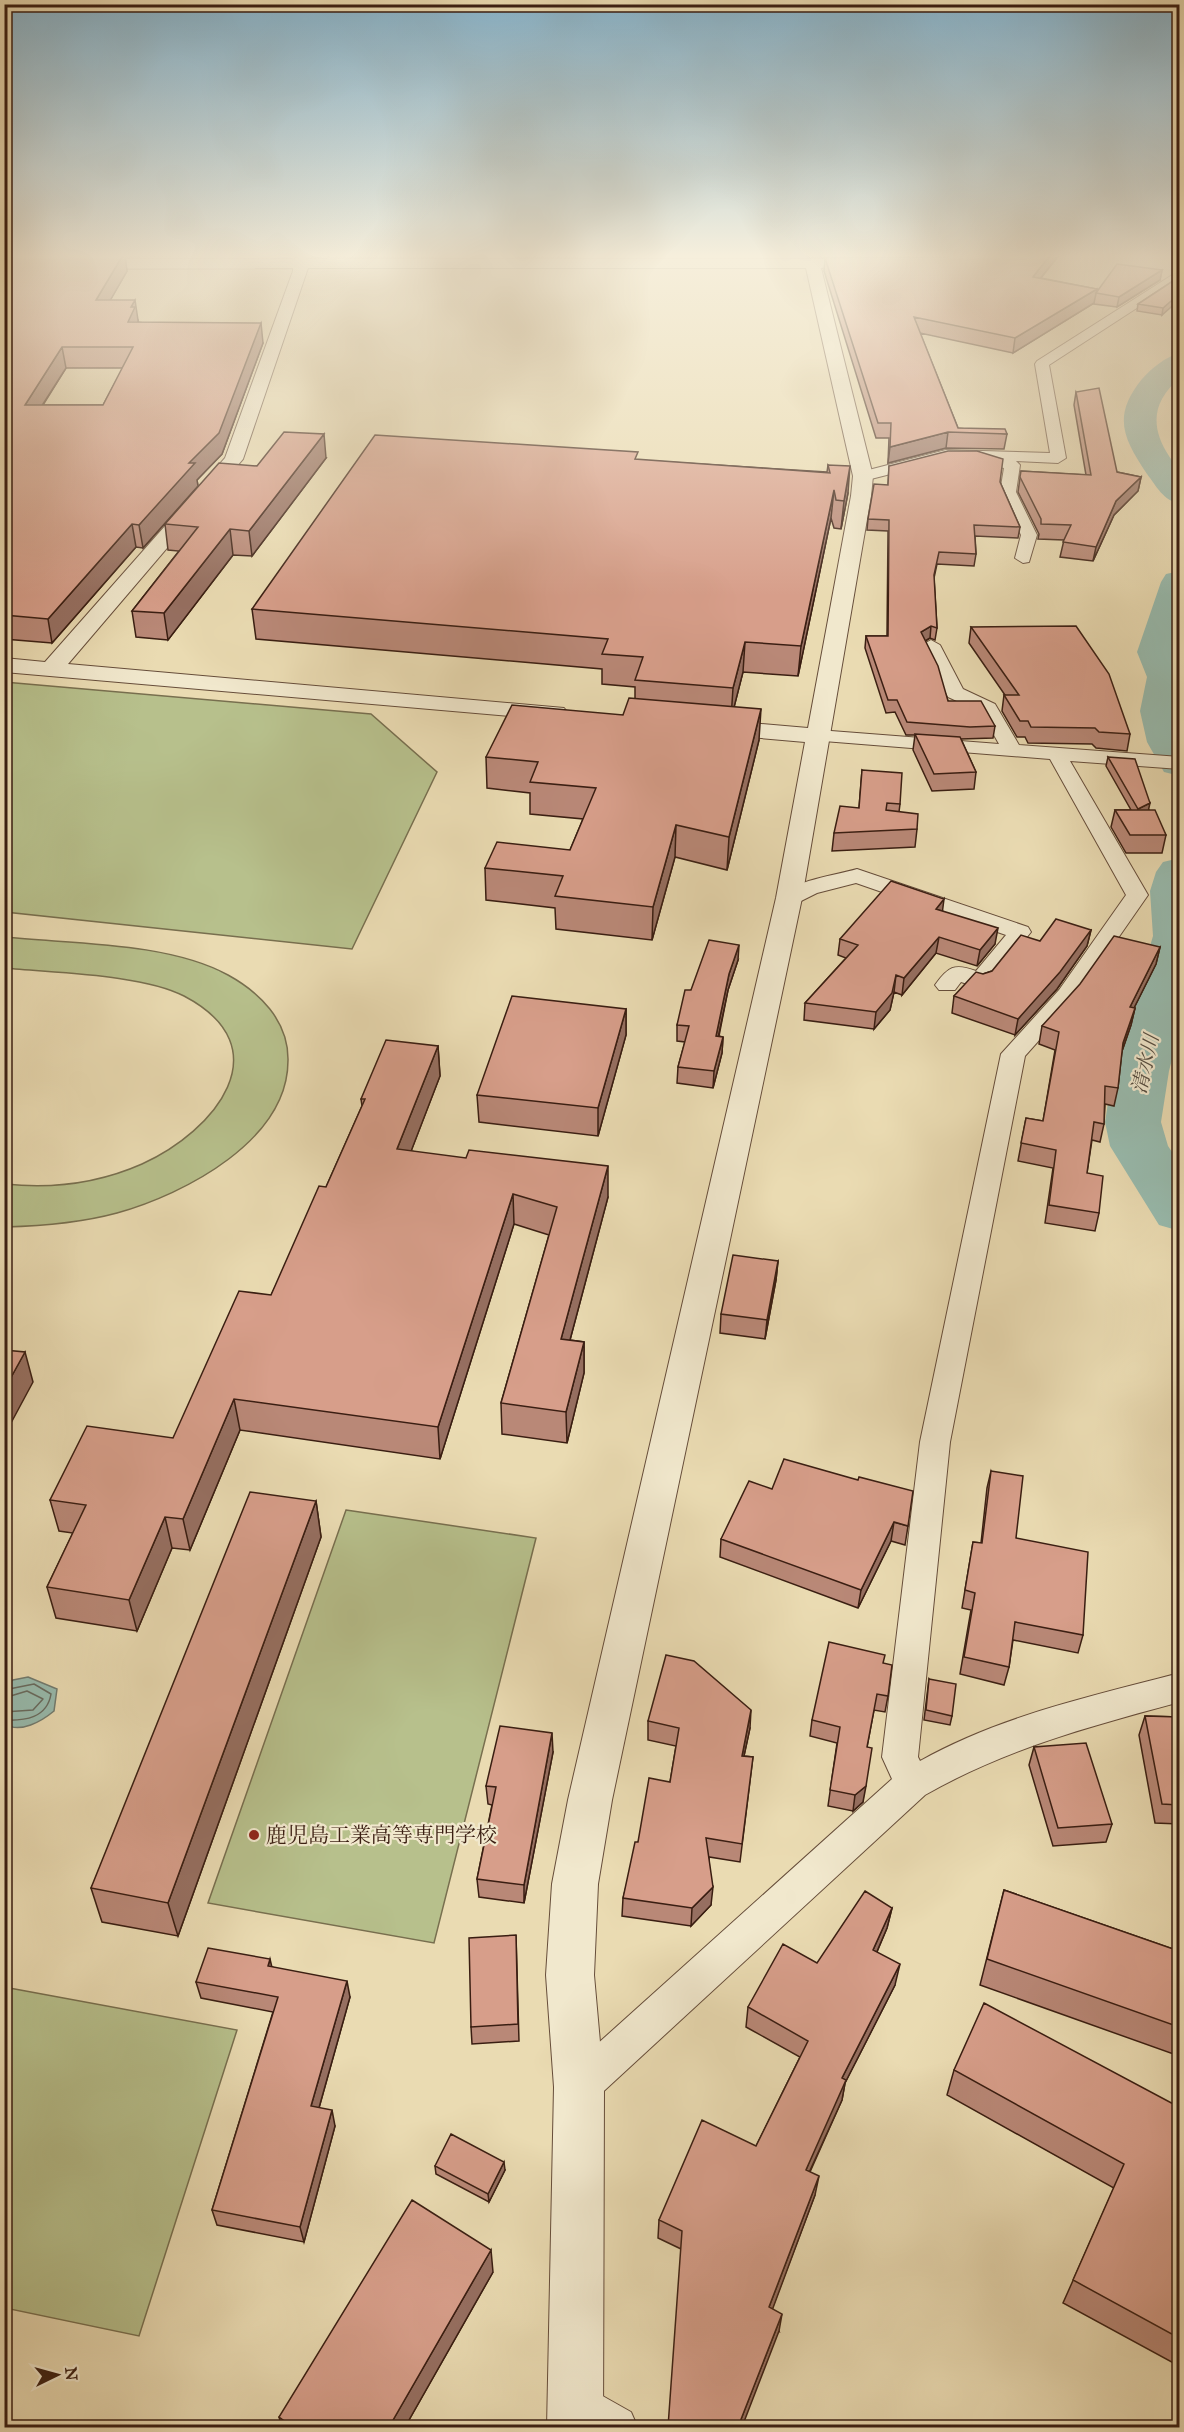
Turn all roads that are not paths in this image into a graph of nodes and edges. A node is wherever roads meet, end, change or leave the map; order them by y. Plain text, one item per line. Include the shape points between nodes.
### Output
1 (266, 368) edge
2 (837, 368) edge
3 (1043, 368) edge
4 (960, 454) junction
5 (863, 476) junction
6 (1023, 558) dead end
7 (931, 645) dead end
8 (4, 665) edge
9 (51, 669) junction
10 (582, 716) edge
11 (688, 725) edge
12 (818, 736) junction
13 (1013, 752) junction
14 (1056, 753) junction
15 (1179, 763) edge
16 (789, 898) junction
17 (947, 985) dead end
18 (1179, 1687) edge
19 (912, 1784) junction
20 (579, 2087) junction
21 (589, 2420) edge

1 - 9 street via 234,459
2 - 5 street
3 - 4 street via 1058,458
4 - 5 street
4 - 6 street via 1012,465 1008,492 1029,535
5 - 12 street
7 - 13 street via 955,693 988,708
8 - 9 street
9 - 10 street
11 - 12 street
12 - 13 street
12 - 16 street
13 - 14 street
14 - 15 street
14 - 19 street via 1137,895 1067,995 1013,1054 935,1442 900,1757
16 - 17 street via 809,888 857,876 1020,932 980,981 957,972
16 - 20 street via 590,1800 572,1914 570,1975
18 - 19 street via 1025,1730 964,1755
19 - 20 street
20 - 21 street

